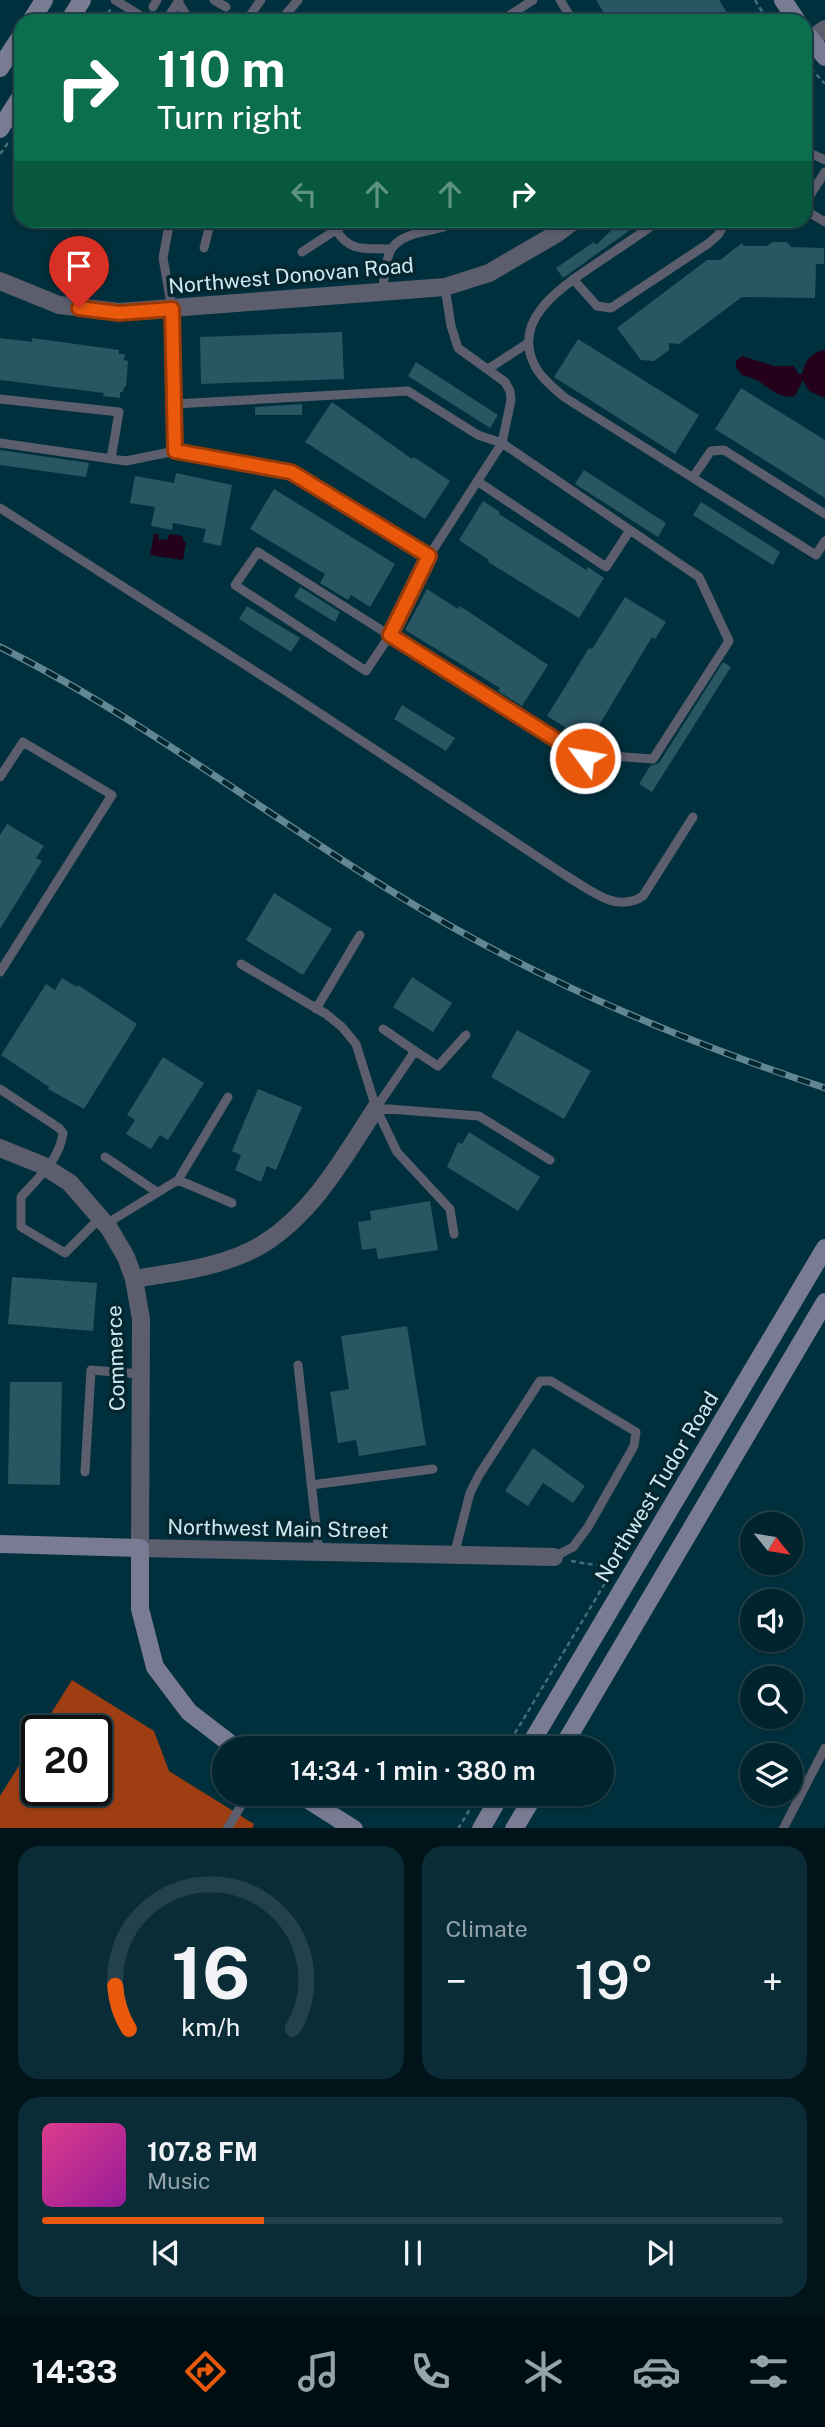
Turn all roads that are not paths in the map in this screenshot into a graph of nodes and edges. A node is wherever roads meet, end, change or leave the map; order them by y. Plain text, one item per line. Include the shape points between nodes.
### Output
1 (116, 0) edge
2 (214, 0) edge
3 (298, 0) edge
4 (533, 0) edge
5 (226, 7) dead end
6 (138, 14) edge
7 (286, 14) edge
8 (512, 14) edge
9 (812, 38) edge
10 (14, 47) edge
11 (825, 57) edge
12 (0, 68) edge
13 (14, 107) edge
14 (0, 129) edge
15 (825, 172) edge
16 (812, 192) edge
17 (169, 228) edge
18 (209, 228) edge
19 (339, 228) edge
20 (445, 228) edge
21 (549, 228) edge
22 (564, 228) edge
23 (648, 228) edge
24 (722, 228) edge
25 (336, 230) junction
26 (556, 234) junction
27 (204, 248) dead end
28 (390, 249) junction
29 (302, 251) dead end
30 (573, 279) junction
31 (0, 281) edge
32 (445, 287) junction
33 (382, 292) junction
34 (172, 309) junction
35 (528, 343) junction
36 (488, 369) junction
37 (0, 399) edge
38 (174, 404) junction
39 (0, 443) edge
40 (502, 443) junction
41 (175, 451) junction
42 (111, 459) junction
43 (692, 477) junction
44 (477, 481) junction
45 (0, 508) edge
46 (825, 514) edge
47 (630, 530) junction
48 (825, 541) edge
49 (429, 556) junction
50 (390, 635) junction
51 (0, 777) edge
52 (693, 817) dead end
53 (359, 935) dead end
54 (242, 964) dead end
55 (0, 972) edge
56 (316, 1009) junction
57 (383, 1029) dead end
58 (466, 1035) dead end
59 (415, 1051) junction
60 (0, 1090) edge
61 (228, 1097) dead end
62 (376, 1108) junction
63 (0, 1148) edge
64 (105, 1157) dead end
65 (550, 1160) dead end
66 (47, 1168) junction
67 (178, 1180) junction
68 (157, 1192) junction
69 (232, 1203) dead end
70 (103, 1220) junction
71 (454, 1234) dead end
72 (825, 1248) edge
73 (134, 1279) junction
74 (825, 1303) edge
75 (298, 1365) dead end
76 (141, 1374) junction
77 (433, 1469) dead end
78 (85, 1472) dead end
79 (311, 1485) junction
80 (0, 1544) edge
81 (140, 1548) junction
82 (319, 1553) junction
83 (454, 1556) junction
84 (554, 1558) joint
85 (633, 1572) junction
86 (662, 1580) junction
87 (220, 1736) edge
88 (535, 1736) edge
89 (569, 1736) edge
90 (825, 1748) edge
91 (241, 1806) edge
92 (318, 1806) edge
93 (494, 1806) edge
94 (528, 1806) edge
95 (228, 1828) edge
96 (352, 1828) edge
97 (482, 1828) edge
98 (515, 1828) edge
99 (784, 1828) edge

1 - 6 lane
2 - 5 lane
3 - 7 lane
4 - 8 lane
9 - 11 street
10 - 12 street
13 - 14 street
15 - 16 lane
17 - 34 lane via 163,258
18 - 27 lane
19 - 25 lane
20 - 28 lane via 405,237
21 - 26 lane
22 - 26 street, Northwest Donovan Road
23 - 30 lane
24 - 30 lane via 709,243 611,308 597,306
25 - 28 lane via 350,246
25 - 29 lane
26 - 32 street, Northwest Donovan Road via 489,273
28 - 33 lane
30 - 35 lane via 540,310 530,327
31 - 34 street, Northwest Donovan Road via 60,305 119,313
32 - 33 street, Northwest Donovan Road
32 - 36 lane via 458,348
33 - 34 street, Northwest Donovan Road
34 - 38 lane
35 - 36 lane
35 - 43 lane via 535,366 564,397
36 - 40 lane via 510,391
37 - 42 lane via 119,412
38 - 40 lane via 408,391 478,435
38 - 41 lane
39 - 42 lane
40 - 44 lane
40 - 47 lane
41 - 42 lane via 126,461
41 - 49 lane via 291,472
43 - 46 lane via 712,451 724,450
43 - 48 lane via 816,555
44 - 47 lane via 606,567
44 - 49 lane
45 - 52 lane via 607,899 621,904 643,896
47 - 50 lane via 699,577 729,641 653,759 585,758
49 - 50 street
50 - 50 lane via 258,552 235,585 366,671
51 - 55 lane via 23,742 112,795
53 - 56 lane
54 - 56 lane
56 - 62 lane via 342,1027 356,1044
57 - 59 lane
58 - 59 lane via 438,1066
59 - 62 lane
60 - 66 lane via 63,1133
61 - 67 lane
62 - 65 lane via 479,1116
62 - 71 lane via 397,1152 450,1209
62 - 73 street via 325,1186 296,1218 263,1244 226,1260
63 - 66 street, Commerce
64 - 68 lane
66 - 70 street, Commerce via 70,1183
66 - 70 lane via 22,1197 21,1227 65,1253
67 - 68 lane
67 - 69 lane
68 - 70 lane
70 - 73 street, Commerce
72 - 85 street, Northwest Tudor Road
73 - 76 street, Commerce via 141,1319
74 - 86 street
75 - 79 lane
76 - 78 lane via 90,1370
76 - 81 street, Commerce
77 - 79 lane
79 - 82 lane
80 - 81 street, Northwest Main Street
81 - 82 street, Northwest Main Street
81 - 87 street via 140,1609 155,1667 189,1712
82 - 83 street, Northwest Main Street
83 - 84 street, Northwest Main Street
83 - 84 lane via 479,1475 540,1381 551,1381 636,1432 634,1446 588,1527 573,1547
85 - 86 street
85 - 88 street, Northwest Tudor Road
86 - 89 street
90 - 99 lane
91 - 95 lane
92 - 96 street
93 - 97 street
94 - 98 street

